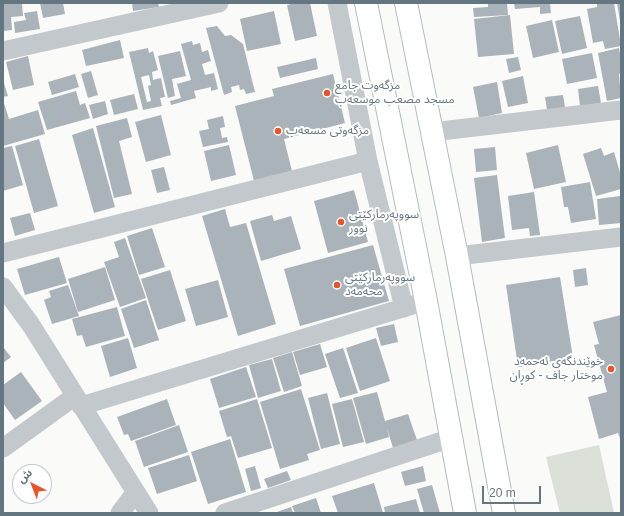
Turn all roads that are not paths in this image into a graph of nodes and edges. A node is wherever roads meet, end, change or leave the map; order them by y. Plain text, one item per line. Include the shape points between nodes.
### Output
1 (219, 3) edge
2 (337, 3) edge
3 (366, 3) edge
4 (406, 3) edge
5 (3, 51) edge
6 (621, 110) edge
7 (432, 132) junction
8 (368, 161) junction
9 (621, 237) edge
10 (3, 253) edge
11 (457, 256) junction
12 (3, 287) edge
13 (426, 301) junction
14 (404, 308) junction
15 (78, 401) junction
16 (451, 438) junction
17 (3, 448) edge
18 (135, 493) junction
19 (120, 513) edge
20 (149, 513) edge
21 (225, 513) edge
22 (465, 513) edge
23 (504, 513) edge

1 - 5 street
2 - 8 street
3 - 13 main road
4 - 7 main road
6 - 7 street
7 - 11 main road
8 - 10 street
8 - 14 street
9 - 11 street
11 - 23 main road
12 - 15 street via 31,325
13 - 14 street
13 - 16 main road
14 - 15 street
15 - 17 street
15 - 18 street
16 - 21 street
16 - 22 main road
18 - 19 street
18 - 20 street

